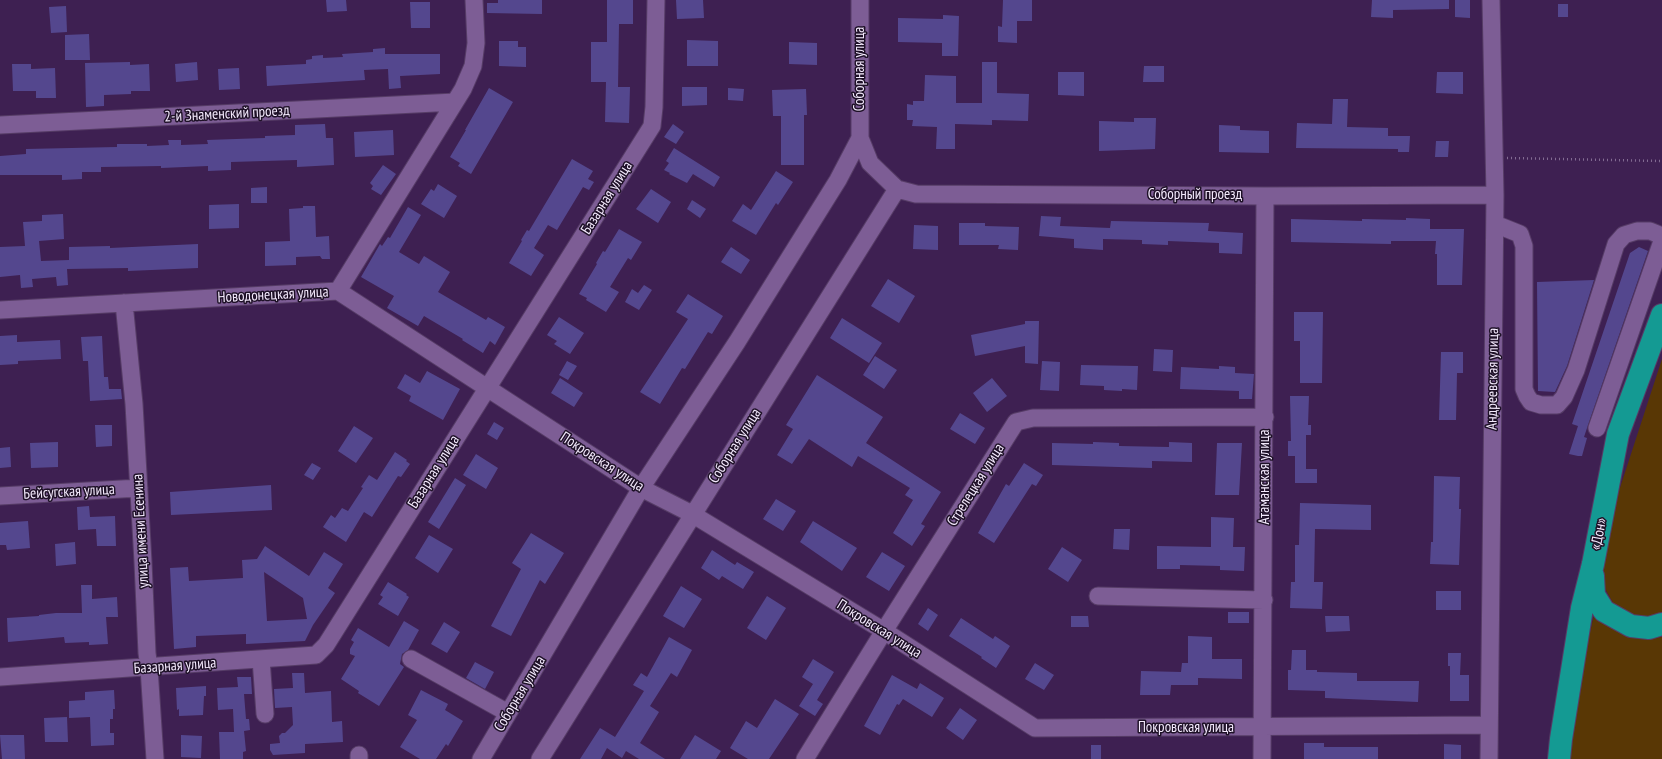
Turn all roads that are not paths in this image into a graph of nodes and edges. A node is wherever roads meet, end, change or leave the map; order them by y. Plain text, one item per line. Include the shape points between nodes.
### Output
1 (474, 0) edge
2 (656, 0) edge
3 (860, 0) edge
4 (1491, 0) edge
5 (454, 102) junction
6 (0, 125) edge
7 (860, 138) junction
8 (897, 189) junction
9 (1495, 195) junction
10 (1265, 196) junction
11 (1495, 224) junction
12 (1662, 236) edge
13 (1662, 241) edge
14 (338, 291) junction
15 (124, 303) junction
16 (0, 310) edge
17 (1662, 315) edge
18 (488, 387) junction
19 (1265, 417) junction
20 (1597, 428) dead end
21 (139, 488) junction
22 (641, 488) junction
23 (0, 496) edge
24 (692, 514) junction
25 (1593, 564) junction
26 (1098, 596) dead end
27 (1264, 600) junction
28 (1662, 624) edge
29 (884, 631) junction
30 (261, 659) junction
31 (411, 659) dead end
32 (149, 668) junction
33 (0, 677) edge
34 (508, 713) junction
35 (264, 714) dead end
36 (1488, 725) junction
37 (1262, 728) junction
38 (155, 759) edge
39 (481, 759) edge
40 (540, 759) edge
41 (805, 759) edge
42 (1262, 759) edge
43 (1488, 759) edge
44 (1560, 759) edge

1 - 5 street, Новодонецкая улица via 476,43 473,66
2 - 18 street, Базарная улица via 655,100 652,126
3 - 7 street, Соборная улица
4 - 9 street, Андреевская улица
5 - 6 street, 2-й Знаменский проезд
5 - 14 street, Новодонецкая улица
7 - 8 street, Соборная улица via 870,163
7 - 22 street, Соборная улица via 838,180 737,342
8 - 10 street, Соборный проезд via 916,194
8 - 24 street, Соборная улица
9 - 10 street, Соборный проезд
9 - 11 street, Андреевская улица
10 - 19 street, Атаманская улица
11 - 12 street via 1520,234 1524,246 1524,389 1531,402 1541,406 1557,405 1564,397 1576,370 1616,244 1624,235 1638,232 1650,231
11 - 36 street, Андреевская улица
13 - 20 street
14 - 15 street, Новодонецкая улица
14 - 18 street, Покровская улица
15 - 16 street, Новодонецкая улица
15 - 21 street, улица имени Есенина
17 - 25 highway, «Дон» via 1618,434
18 - 22 street, Покровская улица
18 - 30 street, Базарная улица via 326,645 316,655
19 - 27 street, Атаманская улица
19 - 29 street, Стрелецкая улица via 1033,418 1016,422
21 - 23 street, Бейсугская улица
21 - 32 street, улица имени Есенина
22 - 24 street, Покровская улица
22 - 34 street, Соборная улица
24 - 29 street, Покровская улица
24 - 40 street, Соборная улица
25 - 28 highway via 1594,595 1604,611 1631,626 1649,628
25 - 44 highway, «Дон» via 1582,608
26 - 27 street
27 - 37 street, Атаманская улица
29 - 37 street, Покровская улица via 1035,728
29 - 41 street, Стрелецкая улица
30 - 32 street, Базарная улица
30 - 35 street
31 - 34 street
32 - 33 street, Базарная улица
32 - 38 street, улица имени Есенина
34 - 39 street, Соборная улица
36 - 37 street, Покровская улица
36 - 43 street, Андреевская улица
37 - 42 street, Атаманская улица

